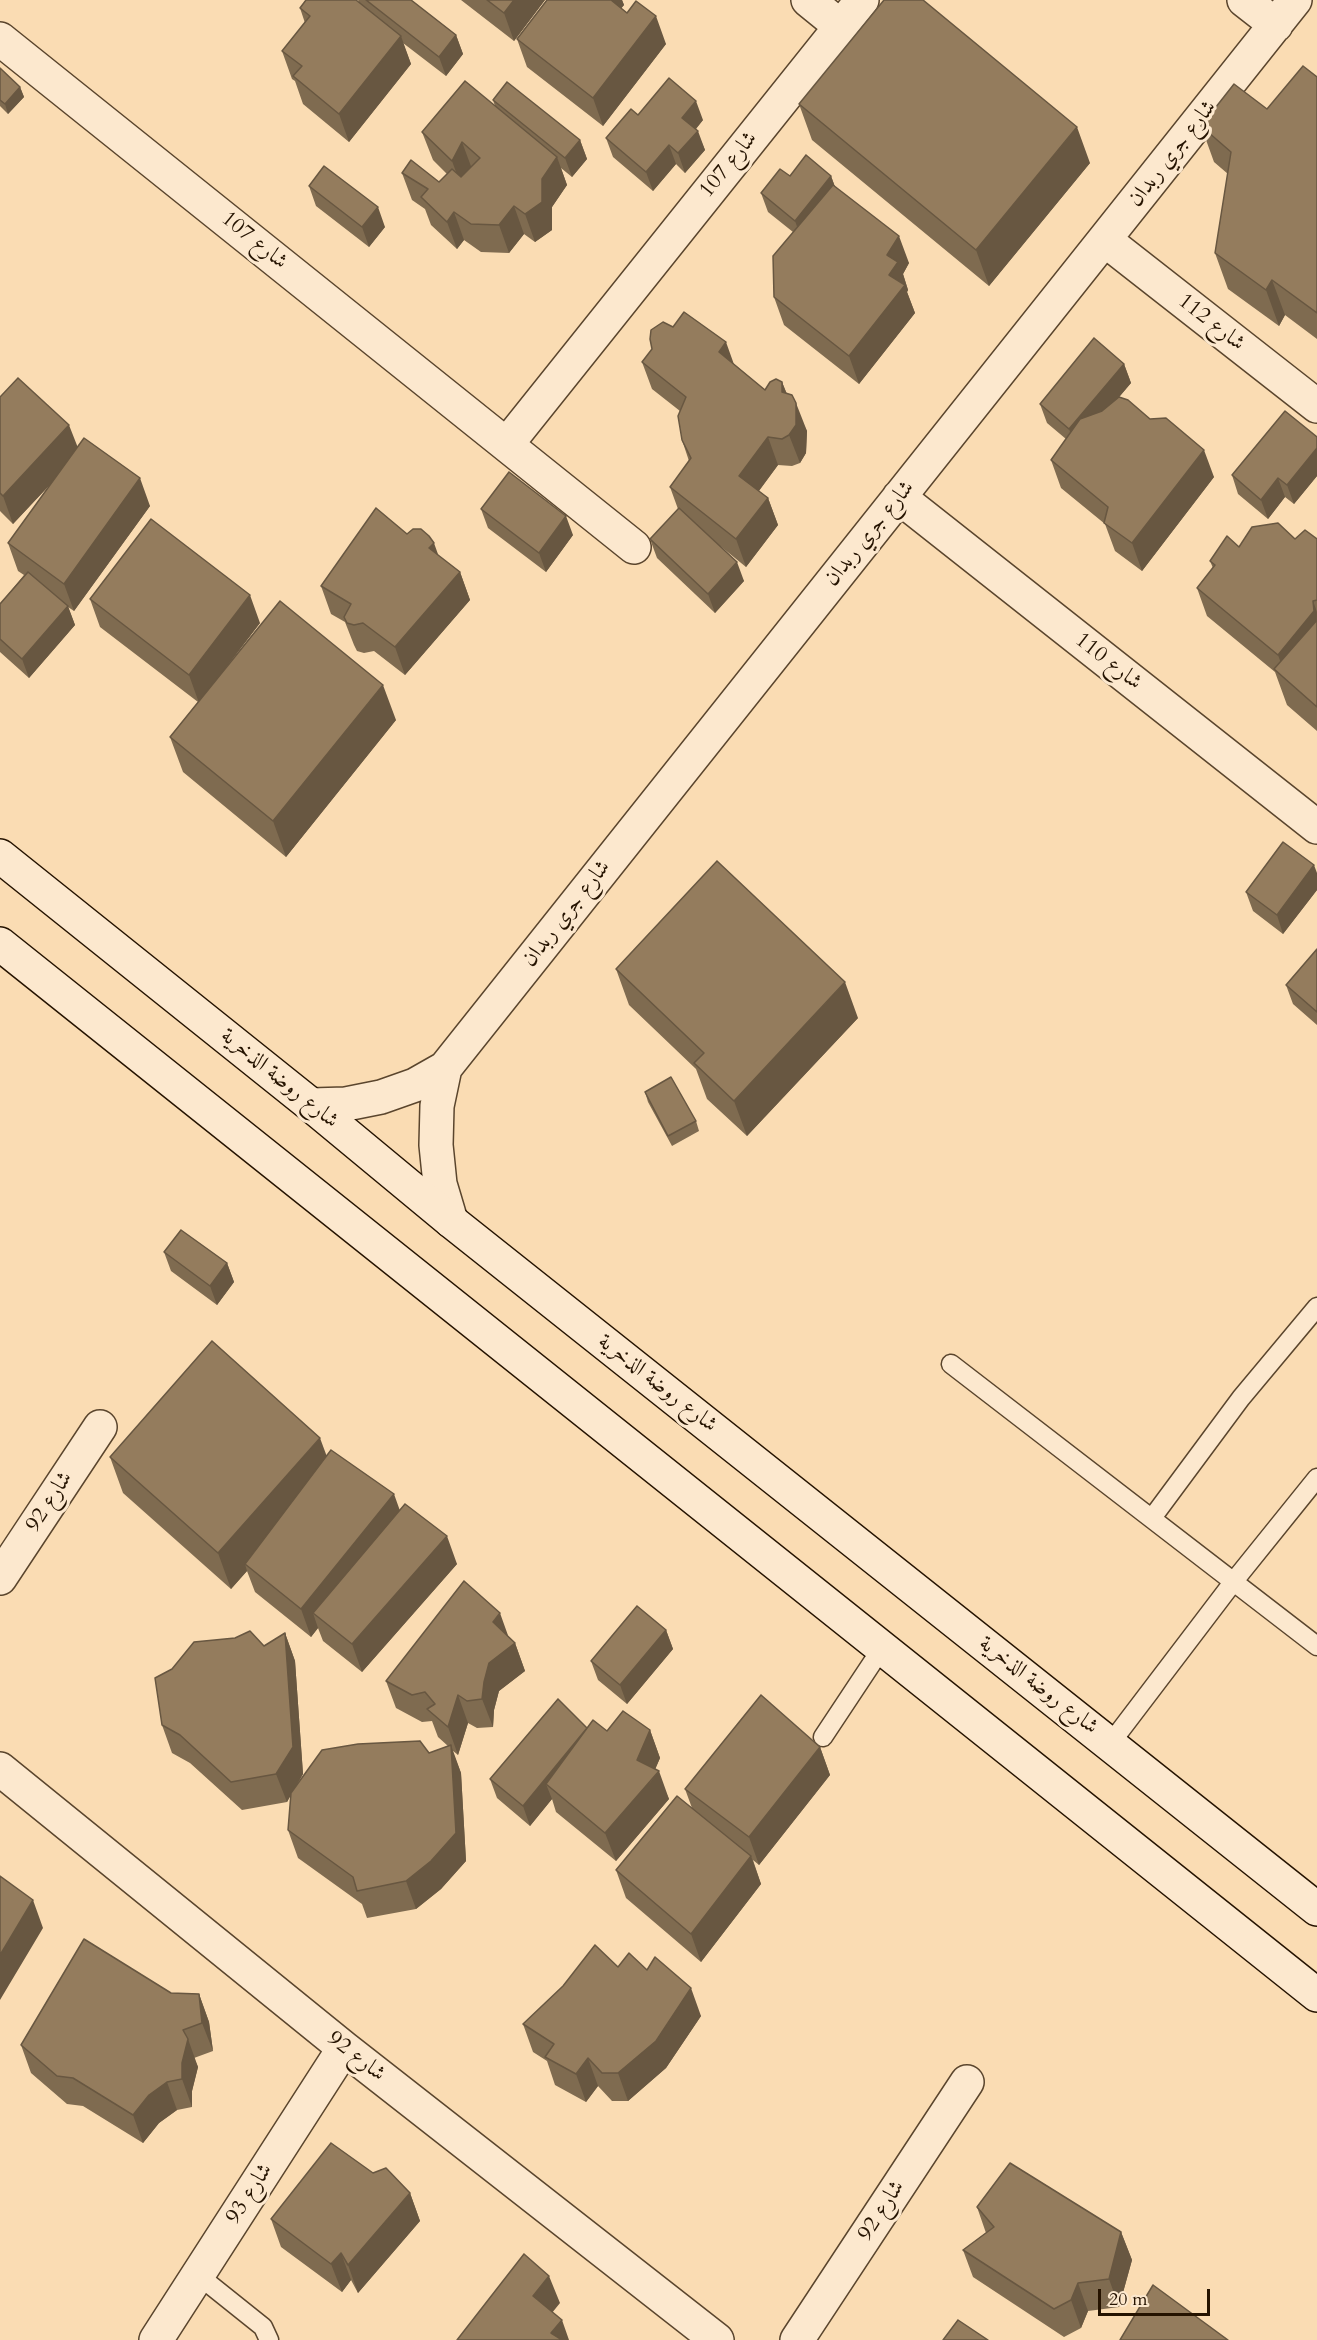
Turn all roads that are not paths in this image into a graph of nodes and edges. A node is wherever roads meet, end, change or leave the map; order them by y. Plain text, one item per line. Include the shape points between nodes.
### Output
1 (808, 0) edge
2 (862, 0) edge
3 (1244, 0) edge
4 (1286, 12) edge
5 (840, 26) junction
6 (0, 39) edge
7 (1105, 240) junction
8 (1317, 406) edge
9 (507, 444) junction
10 (899, 496) junction
11 (634, 547) dead end
12 (1317, 827) edge
13 (0, 856) edge
14 (0, 944) edge
15 (445, 1068) junction
16 (311, 1105) junction
17 (451, 1221) junction
18 (1317, 1307) edge
19 (951, 1364) dead end
20 (100, 1427) dead end
21 (1317, 1478) edge
22 (1152, 1518) junction
23 (0, 1578) edge
24 (1234, 1581) junction
25 (1317, 1646) edge
26 (882, 1648) junction
27 (823, 1737) dead end
28 (1110, 1744) junction
29 (0, 1769) edge
30 (1317, 1909) edge
31 (1317, 1995) edge
32 (344, 2048) junction
33 (967, 2082) dead end
34 (198, 2275) junction
35 (156, 2340) edge
36 (269, 2340) edge
37 (717, 2340) edge
38 (797, 2340) edge

1 - 5 street
2 - 5 street, شارع 107
3 - 4 street
4 - 7 street, شارع جري ربدان
5 - 9 street, شارع 107
6 - 9 street, شارع 107
7 - 8 street, شارع 112
7 - 10 street, شارع جري ربدان
9 - 11 street, شارع 107
10 - 12 street, شارع 110
10 - 15 street, شارع جري ربدان
13 - 16 street, شارع روضة الذخرية
14 - 26 street
15 - 16 street, شارع جري ربدان via 415,1085 381,1097
15 - 17 street, شارع جري ربدان via 437,1106 436,1145
16 - 17 street, شارع روضة الذخرية
17 - 28 street, شارع روضة الذخرية
18 - 22 lane via 1241,1398
19 - 22 lane
20 - 23 street, شارع 92
21 - 24 lane
22 - 24 lane
24 - 25 lane
24 - 28 lane
26 - 27 lane
26 - 31 street
28 - 30 street, شارع روضة الذخرية
29 - 32 street, شارع 92
32 - 34 street, شارع 93
32 - 37 street, شارع 92
33 - 38 street, شارع 92
34 - 35 street, شارع 93
34 - 36 lane via 263,2327

